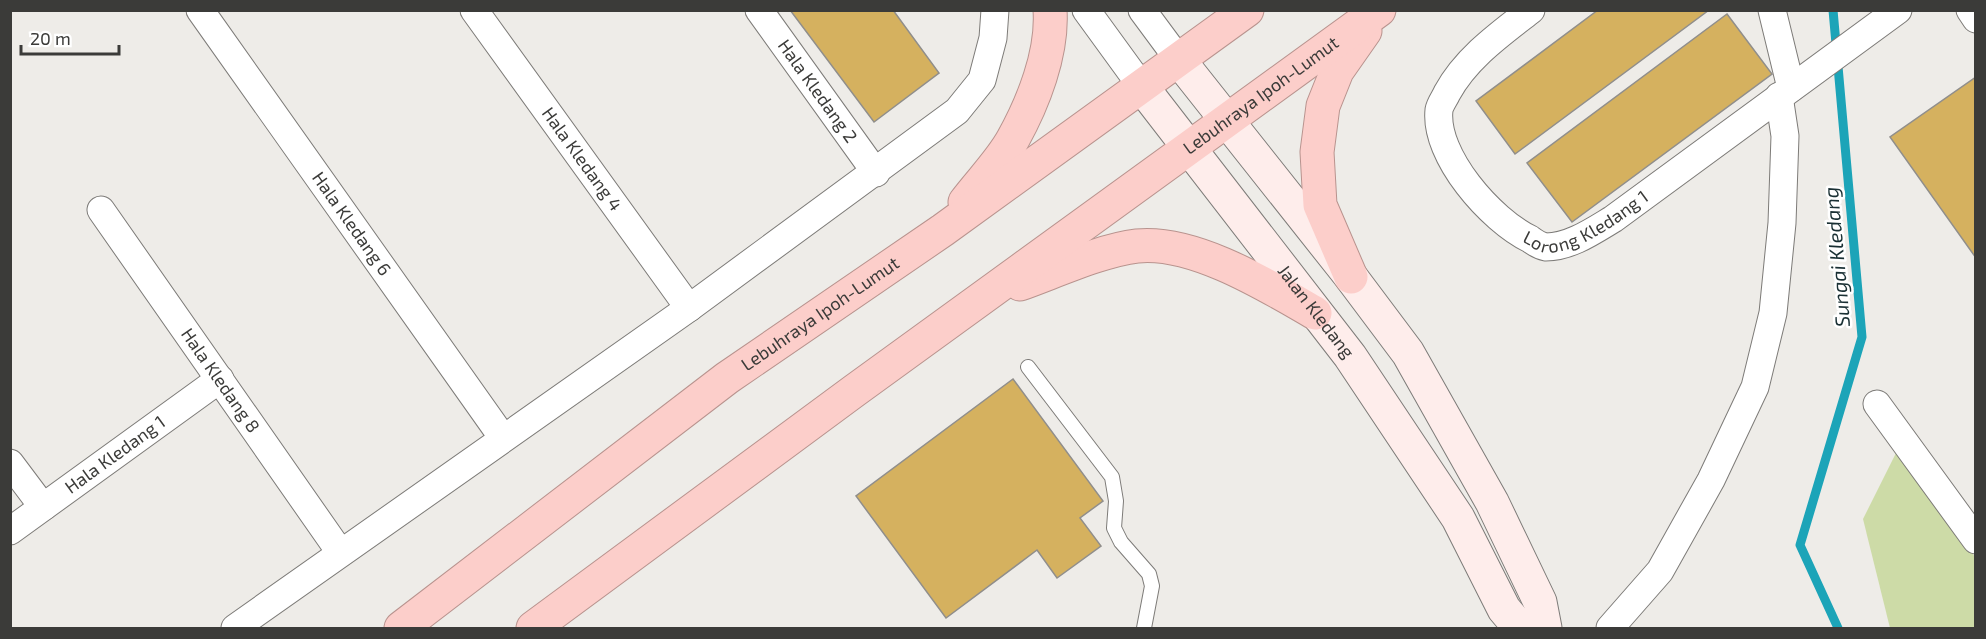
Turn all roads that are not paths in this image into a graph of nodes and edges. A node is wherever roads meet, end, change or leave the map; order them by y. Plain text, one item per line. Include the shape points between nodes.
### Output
1 (200, 10) edge
2 (474, 10) edge
3 (759, 10) edge
4 (995, 10) edge
5 (1050, 10) edge
6 (1086, 10) edge
7 (1142, 10) edge
8 (1247, 10) edge
9 (1380, 10) edge
10 (1531, 10) edge
11 (1772, 10) edge
12 (1898, 10) edge
13 (1970, 10) edge
14 (1976, 19) edge
15 (1179, 60) junction
16 (1142, 87) junction
17 (1785, 92) junction
18 (1227, 120) junction
19 (1188, 148) junction
20 (876, 172) junction
21 (101, 210) dead end
22 (943, 230) junction
23 (1351, 277) junction
24 (982, 298) junction
25 (689, 308) junction
26 (1315, 313) junction
27 (1028, 368) dead end
28 (220, 379) junction
29 (1877, 404) dead end
30 (503, 438) junction
31 (10, 463) edge
32 (43, 507) junction
33 (10, 531) edge
34 (1976, 540) edge
35 (340, 552) junction
36 (235, 628) edge
37 (401, 628) edge
38 (533, 628) edge
39 (1144, 628) edge
40 (1520, 628) edge
41 (1545, 628) edge
42 (1610, 628) edge

1 - 30 street, Hala Kledang 6
2 - 25 street, Hala Kledang 4
3 - 20 street, Hala Kledang 2
4 - 20 street via 993,39 982,80 957,111
5 - 22 highway via 1046,56 1012,141
6 - 16 street, Jalan Kledang
7 - 15 street
8 - 15 highway, Lebuhraya Ipoh-Lumut
9 - 18 highway, Lebuhraya Ipoh-Lumut
9 - 23 highway via 1337,71 1323,106 1317,153 1320,205
10 - 17 street, Lorong Kledang 1 via 1477,54 1455,78 1439,109 1444,146 1464,180 1495,216 1545,247 1578,240 1613,219
11 - 17 street
12 - 17 street, Lorong Kledang 1
13 - 14 street
15 - 16 highway, Lebuhraya Ipoh-Lumut
15 - 18 main road
16 - 19 main road, Jalan Kledang
16 - 22 highway, Lebuhraya Ipoh-Lumut
17 - 42 street via 1782,223 1773,314 1755,387 1711,480 1660,571
18 - 19 highway, Lebuhraya Ipoh-Lumut
18 - 23 main road
19 - 24 highway, Lebuhraya Ipoh-Lumut
19 - 26 main road, Jalan Kledang
20 - 25 street
21 - 28 street, Hala Kledang 8
22 - 37 highway, Lebuhraya Ipoh-Lumut via 727,378
23 - 41 main road via 1408,353 1492,502 1540,602
24 - 26 highway via 1089,259 1138,246 1175,250 1246,273
24 - 38 highway, Lebuhraya Ipoh-Lumut
25 - 30 street
26 - 40 main road, Jalan Kledang via 1350,356 1458,518 1504,609
27 - 39 lane via 1112,477 1116,501 1114,528 1149,574 1152,586
28 - 32 street, Hala Kledang 1
28 - 35 street, Hala Kledang 8
29 - 34 street
30 - 35 street
31 - 32 street
32 - 33 street, Hala Kledang 1
35 - 36 street

